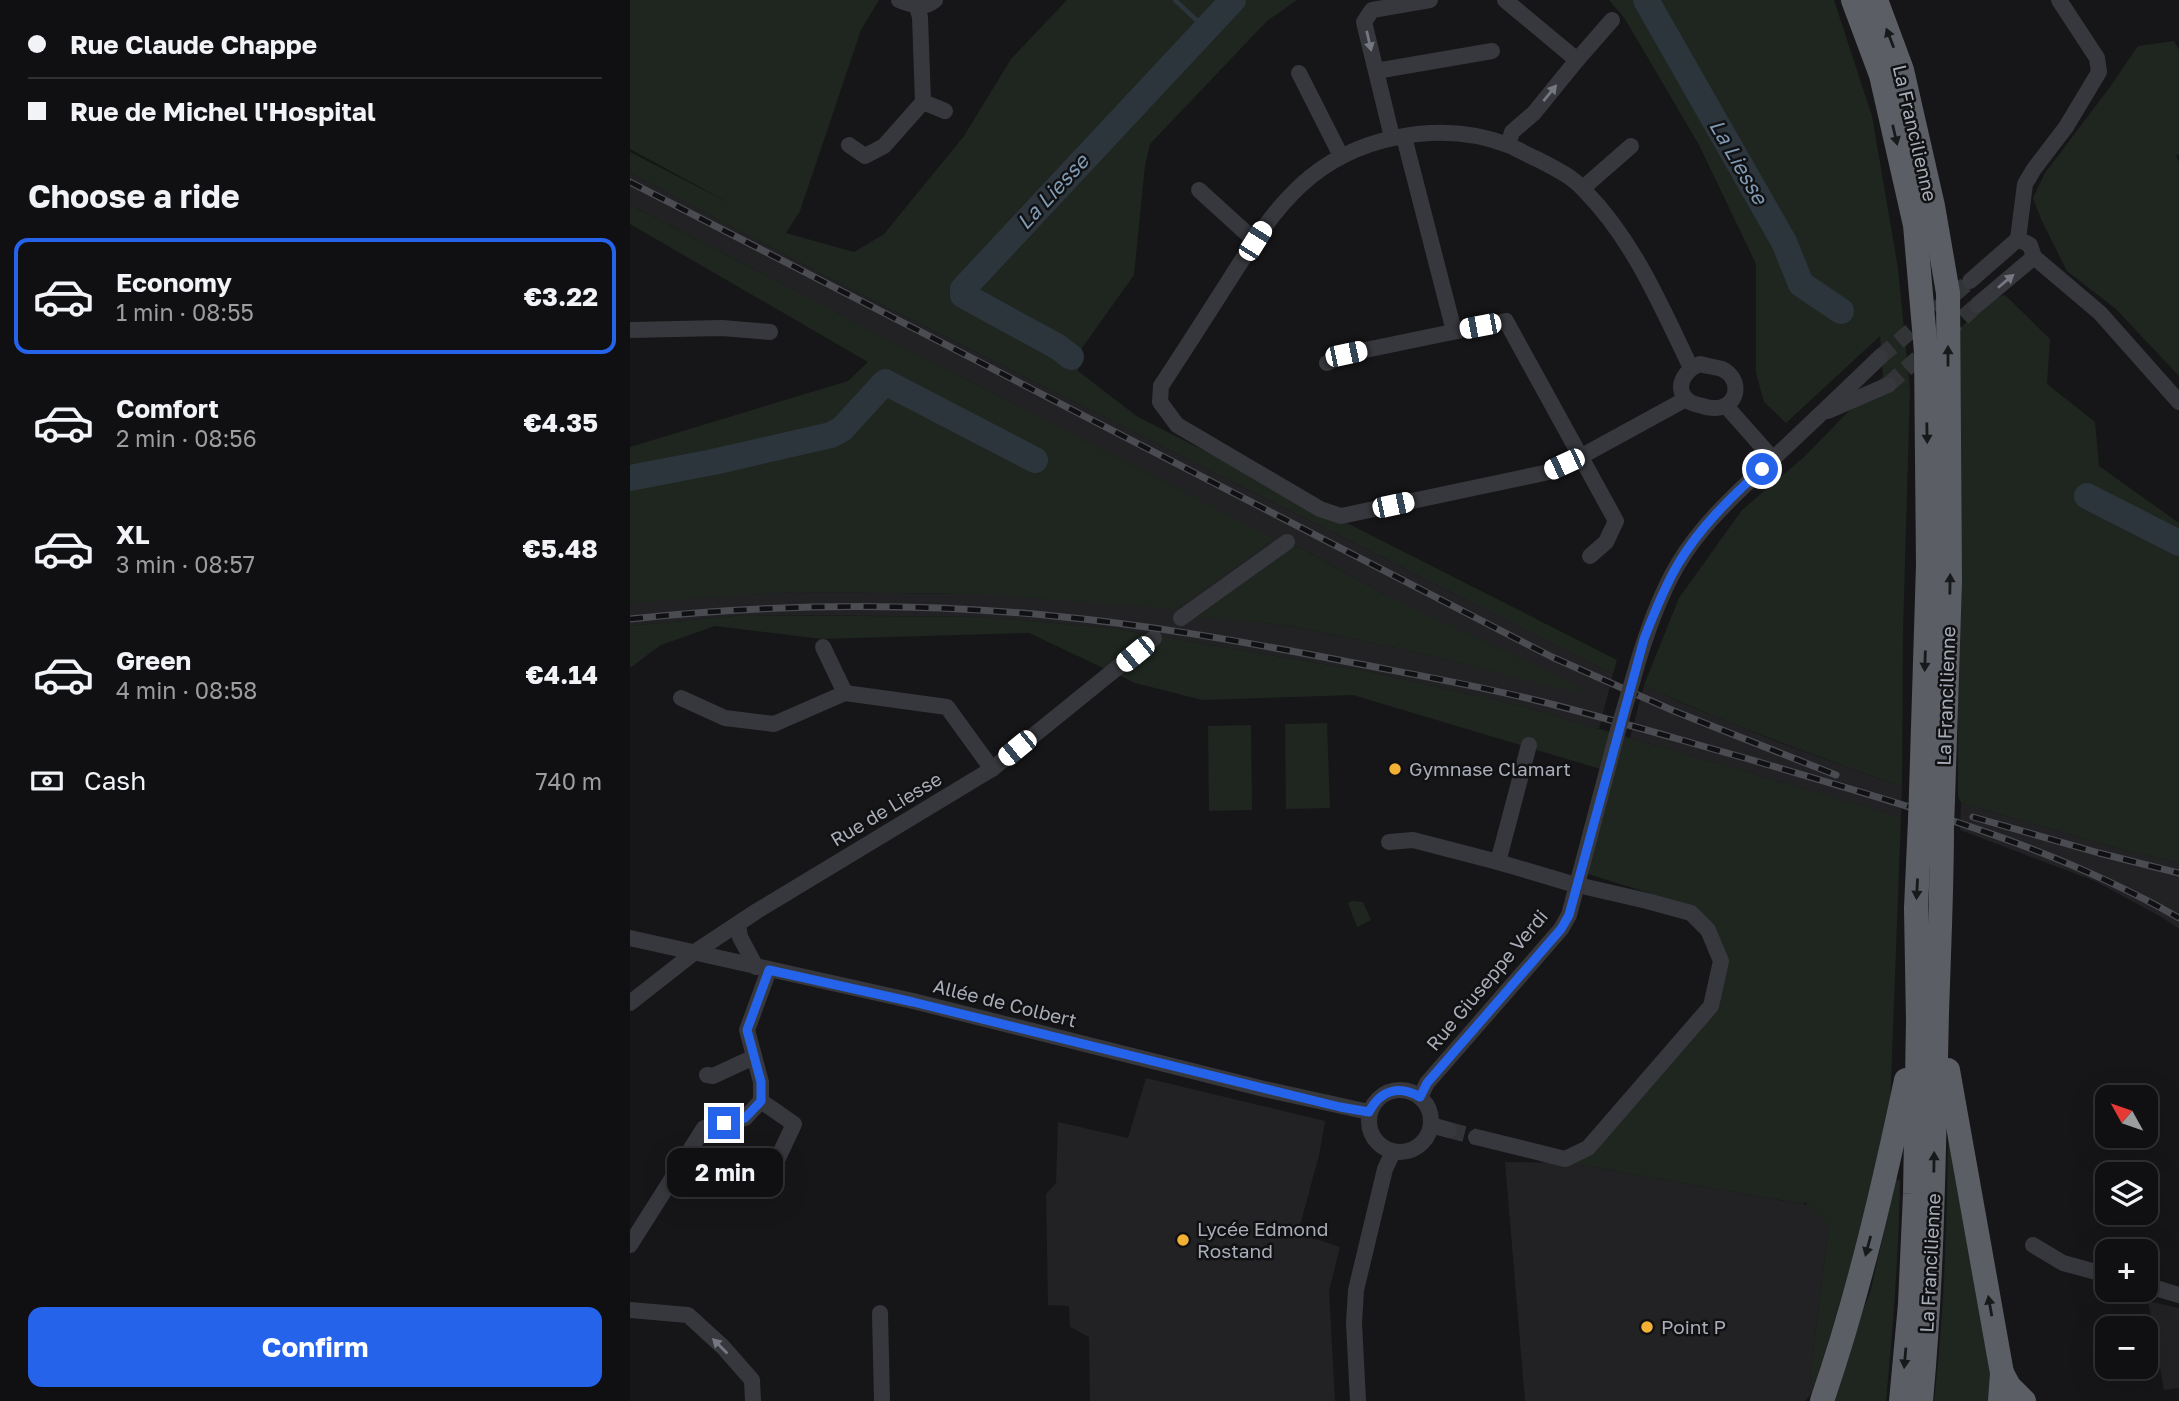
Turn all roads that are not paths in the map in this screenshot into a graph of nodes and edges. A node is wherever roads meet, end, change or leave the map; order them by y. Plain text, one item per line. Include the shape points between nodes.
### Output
1 (899, 0) edge
2 (935, 0) edge
3 (1430, 0) edge
4 (1505, 0) edge
5 (1853, 0) edge
6 (1876, 0) edge
7 (2059, 0) edge
8 (917, 7) junction
9 (1612, 20) dead end
10 (1492, 51) dead end
11 (1577, 60) junction
12 (1376, 71) junction
13 (1299, 73) dead end
14 (923, 102) junction
15 (945, 111) dead end
16 (1398, 137) junction
17 (849, 145) dead end
18 (1508, 145) junction
19 (1631, 146) dead end
20 (1341, 156) junction
21 (1583, 188) junction
22 (1199, 190) dead end
23 (2018, 239) junction
24 (1255, 241) junction
25 (2034, 257) junction
26 (1970, 281) tunnel mouth
27 (1977, 305) tunnel mouth
28 (630, 330) edge
29 (1454, 331) junction
30 (770, 332) dead end
31 (1880, 357) tunnel mouth
32 (1326, 363) dead end
33 (1691, 368) junction
34 (1888, 385) tunnel mouth
35 (1686, 399) junction
36 (2179, 401) edge
37 (1726, 406) junction
38 (1819, 415) junction
39 (1580, 457) junction
40 (1773, 459) junction
41 (1287, 542) dead end
42 (1590, 556) dead end
43 (1181, 618) dead end
44 (1154, 638) dead end
45 (823, 647) dead end
46 (845, 693) junction
47 (681, 698) dead end
48 (1529, 745) dead end
49 (992, 769) junction
50 (1932, 795) junction
51 (1389, 842) dead end
52 (1499, 862) junction
53 (1576, 885) junction
54 (738, 924) junction
55 (630, 938) edge
56 (695, 952) junction
57 (762, 969) junction
58 (630, 1003) edge
59 (1928, 1016) junction
60 (754, 1057) junction
61 (706, 1075) dead end
62 (1420, 1097) junction
63 (761, 1101) junction
64 (1369, 1112) junction
65 (1431, 1125) junction
66 (1449, 1130) tunnel mouth
67 (1475, 1137) tunnel mouth
68 (1393, 1153) junction
69 (770, 1175) dead end
70 (630, 1245) edge
71 (2033, 1245) dead end
72 (2095, 1272) edge
73 (2158, 1289) edge
74 (2179, 1295) edge
75 (630, 1310) edge
76 (880, 1313) dead end
77 (2002, 1373) junction
78 (753, 1401) edge
79 (882, 1401) edge
80 (1357, 1401) edge
81 (1822, 1401) edge
82 (1901, 1401) edge
83 (1921, 1401) edge
84 (2000, 1401) edge
85 (2024, 1401) edge

1 - 8 street
2 - 8 street
3 -> 12 street via 1372,10 1364,22
4 - 11 street
5 -> 50 highway, La Francilienne via 1881,75 1915,225 1926,352
50 -> 6 highway, La Francilienne via 1950,581 1948,293 1902,70
7 - 23 street via 2097,58 2099,72 2025,184
8 - 14 street
9 - 11 street
10 - 12 street
18 -> 11 street via 1512,132 1534,113
12 - 16 street
13 - 20 street
14 - 15 street
14 - 17 street via 884,146 865,156
16 - 18 street via 1469,135
16 - 20 street
16 - 29 street
18 - 21 street
19 - 21 street
20 - 24 street via 1301,185
21 - 33 street via 1632,250
22 - 24 street
23 - 25 street via 2030,245
23 - 26 street
24 - 39 street via 1161,386 1160,402 1177,425 1320,509 1341,516 1549,472
27 -> 25 street
25 - 36 street via 2100,313
28 - 30 street
29 - 32 street via 1346,354
29 - 39 street via 1506,321
31 - 38 street
33 - 35 street via 1682,381
33 - 37 street via 1700,365 1723,370 1733,378 1734,399
34 - 38 street
35 - 37 street via 1716,409
35 - 39 street
37 - 40 street
38 - 40 street
39 - 42 street via 1616,521 1606,542
40 - 53 street, Rue Giuseppe Verdi, bridge via 1715,515 1679,562 1659,602 1644,639
41 - 43 street
44 - 49 street, Rue de Liesse
45 - 46 street
46 - 47 street via 774,724 725,718
46 - 49 street via 947,706
48 - 52 street
49 - 54 street, Rue de Liesse
50 - 59 highway, La Francilienne, bridge via 1916,908
51 - 52 street via 1413,839
52 - 53 street
53 - 62 street, Rue Giuseppe Verdi via 1561,929 1427,1083
53 - 67 street via 1691,913 1709,930 1721,961 1711,1006 1588,1148 1565,1160
54 - 56 street, Rue de Liesse
54 - 57 street via 740,937
55 - 56 street, Allée de Colbert
56 - 57 street, Allée de Colbert
56 - 58 street, Rue de Liesse
57 - 60 street via 747,1030
57 - 64 street, Allée de Colbert
77 -> 59 highway
59 -> 81 highway via 1876,1219
59 -> 82 highway, La Francilienne
83 -> 59 highway, La Francilienne via 1931,1270
60 - 61 street
60 - 63 street
62 - 64 street via 1392,1090 1374,1102
62 - 65 street via 1429,1108
63 - 69 street via 794,1124
63 - 70 street via 745,1118 704,1128
64 - 68 street via 1371,1133
65 - 66 street
65 - 68 street via 1417,1147
68 - 80 street via 1385,1169 1356,1290
71 - 72 street via 2063,1264
73 - 74 street
78 -> 75 street via 752,1380 688,1315
76 - 79 street
77 - 84 highway
77 - 85 highway

